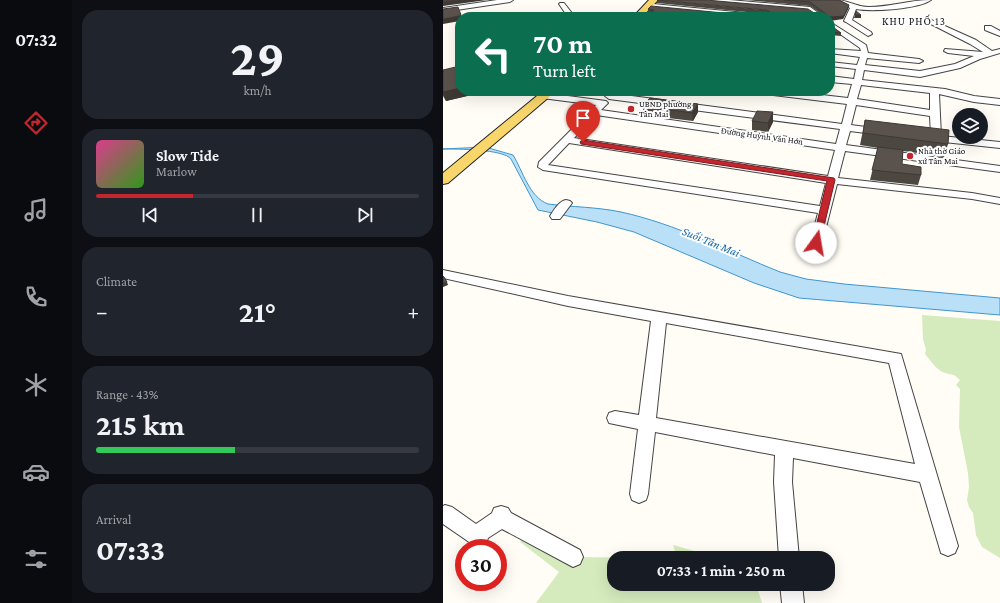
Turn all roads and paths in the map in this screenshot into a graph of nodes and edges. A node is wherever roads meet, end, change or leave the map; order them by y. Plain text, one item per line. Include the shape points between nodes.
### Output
1 (510, 0) edge
2 (706, 0) edge
3 (839, 0) edge
4 (928, 0) edge
5 (870, 1) dead end
6 (651, 3) edge
7 (562, 4) dead end
8 (852, 6) junction
9 (443, 10) edge
10 (694, 10) junction
11 (568, 12) edge
12 (642, 12) edge
13 (715, 12) edge
14 (814, 12) edge
15 (927, 20) dead end
16 (835, 28) edge
17 (988, 28) dead end
18 (868, 34) dead end
19 (1000, 34) edge
20 (836, 36) edge
21 (849, 38) junction
22 (1000, 51) edge
23 (835, 52) edge
24 (988, 53) junction
25 (864, 55) junction
26 (919, 61) dead end
27 (1000, 61) edge
28 (963, 63) junction
29 (835, 65) edge
30 (862, 68) junction
31 (835, 80) edge
32 (856, 82) junction
33 (934, 90) junction
34 (545, 96) edge
35 (588, 96) edge
36 (805, 96) edge
37 (609, 97) edge
38 (853, 102) junction
39 (1000, 102) edge
40 (594, 112) junction
41 (935, 114) junction
42 (801, 122) junction
43 (845, 127) junction
44 (891, 133) edge
45 (921, 136) edge
46 (936, 138) junction
47 (568, 140) junction
48 (795, 141) junction
49 (1000, 145) edge
50 (839, 148) junction
51 (948, 151) junction
52 (1000, 169) edge
53 (443, 180) edge
54 (831, 180) junction
55 (1000, 201) edge
56 (567, 203) dead end
57 (824, 210) junction
58 (556, 216) dead end
59 (816, 243) dead end
60 (443, 274) edge
61 (659, 317) junction
62 (615, 418) dead end
63 (647, 425) junction
64 (784, 449) junction
65 (928, 476) junction
66 (639, 494) dead end
67 (443, 515) edge
68 (948, 546) dead end
69 (788, 551) edge
70 (573, 557) dead end
71 (792, 591) edge
72 (793, 603) edge

1 - 9 street via 460,10
2 - 10 street
2 - 14 street via 810,9
3 - 8 street
4 - 8 street via 865,9
5 - 8 street
6 - 10 street
6 - 12 main road
7 - 11 street
8 - 18 street via 847,19
10 - 13 street
15 - 24 street via 973,42
16 - 21 street
17 - 19 street
20 - 21 street
21 - 25 street via 864,49
22 - 24 street
23 - 25 street
24 - 27 street
24 - 28 street
24 - 28 street via 947,54
25 - 26 street
25 - 30 street
28 - 30 street via 920,74
29 - 30 street
30 - 32 street
31 - 32 street
32 - 33 street
32 - 38 street
33 - 39 street
33 - 41 street
34 - 53 main road
35 - 37 street
36 - 38 street
37 - 40 street
37 - 42 street
38 - 41 street
38 - 43 street
40 - 47 street
40 - 48 street, Đường Huỳnh Văn Hớn
41 - 46 street
42 - 43 street
42 - 48 street
43 - 44 street
43 - 50 street
45 - 46 street
46 - 51 street
47 - 54 street
47 - 57 street via 543,164 543,167
48 - 50 street, Đường Huỳnh Văn Hớn
49 - 51 street
50 - 51 street, Đường Huỳnh Văn Hớn
50 - 54 street
51 - 52 street, Đường Huỳnh Văn Hớn
54 - 55 street
54 - 57 street
56 - 58 street
57 - 59 street
60 - 61 street via 568,301
61 - 63 street
61 - 65 street via 897,358 907,404
62 - 63 street
63 - 64 street
63 - 66 street
64 - 65 street
64 - 69 street via 783,482
65 - 68 street
67 - 70 street via 479,537 479,533 501,516
71 - 72 street

